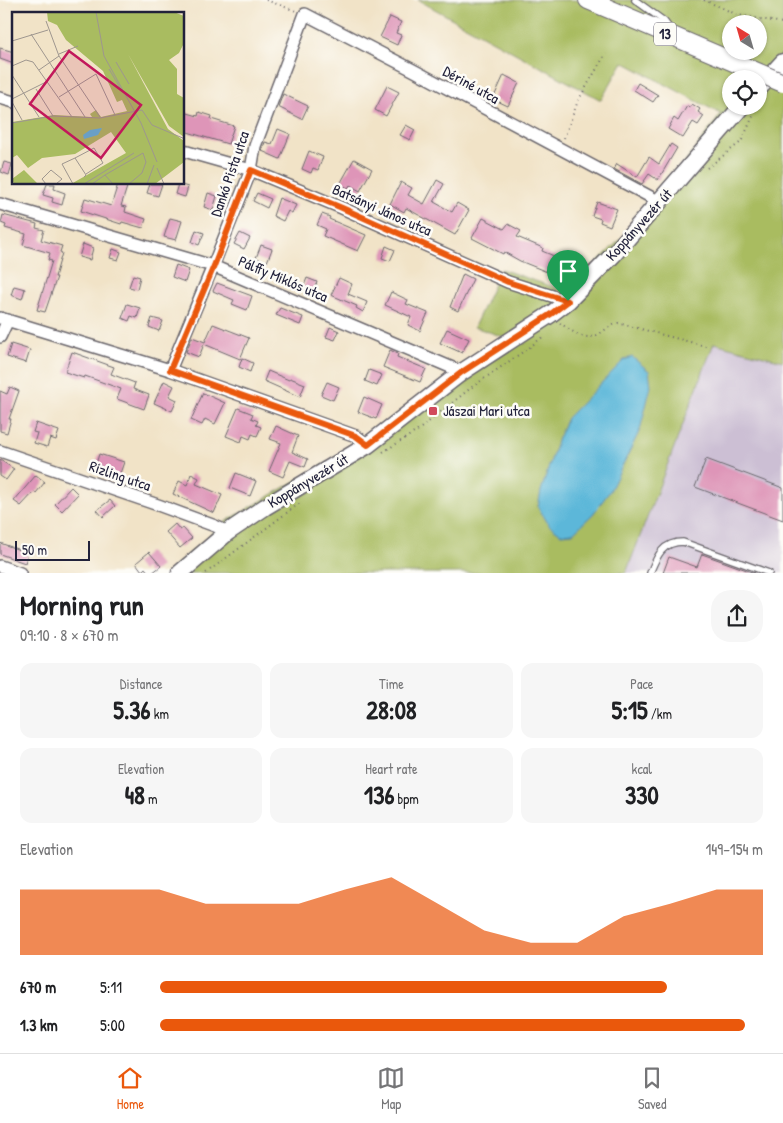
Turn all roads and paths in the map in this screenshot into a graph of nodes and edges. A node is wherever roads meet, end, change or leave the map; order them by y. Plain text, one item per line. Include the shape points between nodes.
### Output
1 (266, 0) edge
2 (588, 0) edge
3 (635, 0) edge
4 (704, 0) edge
5 (305, 14) junction
6 (783, 23) edge
7 (678, 39) junction
8 (606, 53) dead end
9 (783, 62) edge
10 (767, 79) edge
11 (783, 83) edge
12 (734, 115) edge
13 (559, 150) junction
14 (185, 151) edge
15 (251, 170) junction
16 (660, 202) junction
17 (0, 204) edge
18 (214, 266) junction
19 (568, 301) junction
20 (551, 314) junction
21 (4, 319) edge
22 (0, 337) edge
23 (709, 347) dead end
24 (170, 370) junction
25 (462, 372) junction
26 (368, 445) junction
27 (0, 451) edge
28 (228, 532) junction
29 (0, 566) edge
30 (20, 573) edge
31 (180, 573) edge
32 (650, 573) edge
33 (769, 573) edge

1 - 5 path
2 - 7 main road, 13
3 - 7 lane via 664,22
4 - 6 path via 738,14
5 - 13 street, Dériné utca
5 - 15 street, Dankó Pista utca via 255,146
7 - 11 main road, 13, bridge
8 - 13 path via 578,102
9 - 10 street
12 - 16 street, Koppányvezér út
13 - 16 street, Dériné utca
14 - 15 street, Batsányi János utca
15 - 18 street, Dankó Pista utca
15 - 19 street, Batsányi János utca via 508,282
16 - 19 street, Koppányvezér út
17 - 18 street, Pálffy Miklós utca
18 - 24 street, Dankó Pista utca
18 - 25 street, Pálffy Miklós utca
19 - 20 street, Koppányvezér út
20 - 23 path via 566,327 586,337 621,324
20 - 25 street, Koppányvezér út
21 - 22 street
21 - 24 street
24 - 26 street via 356,436
25 - 26 street, Koppányvezér út
26 - 28 street, Koppányvezér út
27 - 28 street, Rizling utca
28 - 31 street, Koppányvezér út
29 - 30 street
32 - 33 lane via 664,547 674,542 683,542

